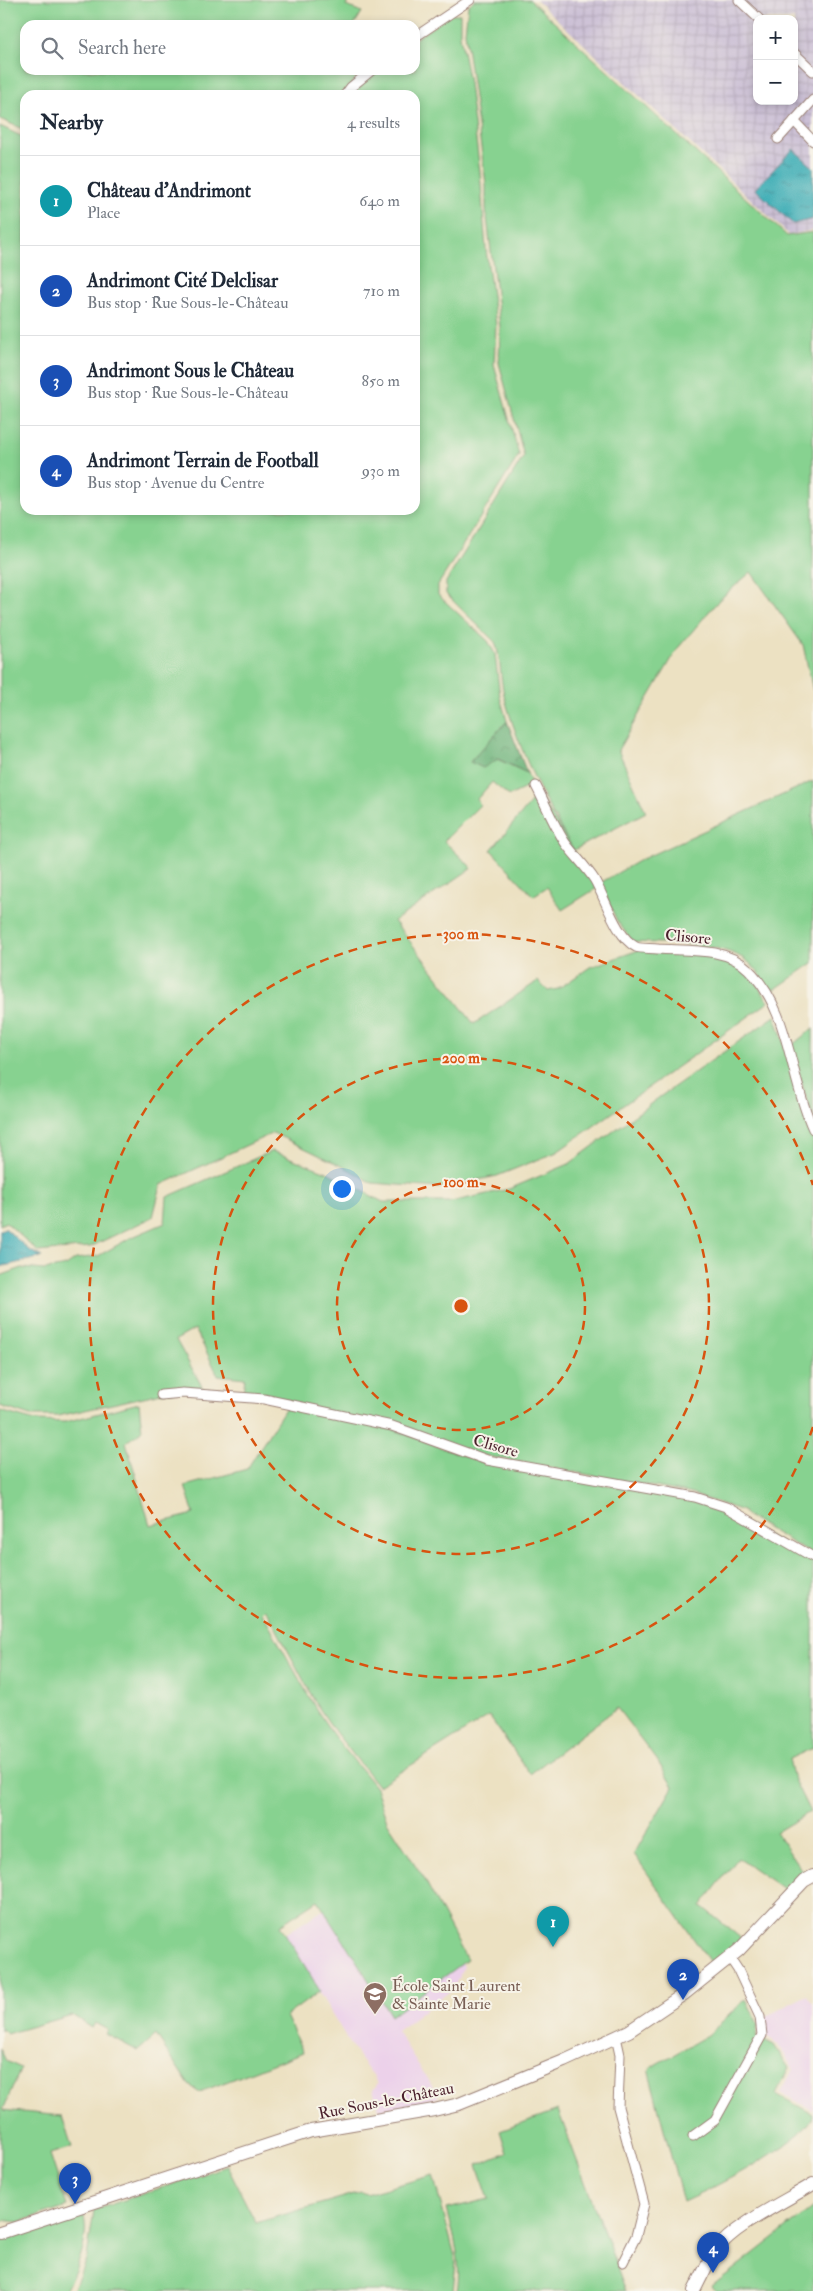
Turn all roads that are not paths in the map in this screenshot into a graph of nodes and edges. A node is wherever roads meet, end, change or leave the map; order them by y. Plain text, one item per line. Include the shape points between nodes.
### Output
1 (470, 0) edge
2 (739, 0) edge
3 (755, 15) edge
4 (420, 34) edge
5 (798, 57) edge
6 (813, 71) edge
7 (366, 75) edge
8 (349, 90) edge
9 (813, 100) edge
10 (794, 121) junction
11 (778, 139) dead end
12 (813, 140) edge
13 (536, 786) dead end
14 (813, 1129) edge
15 (161, 1395) dead end
16 (813, 1558) edge
17 (813, 1876) edge
18 (730, 1958) junction
19 (616, 2037) junction
20 (693, 2136) dead end
21 (813, 2184) edge
22 (0, 2233) edge
23 (623, 2262) dead end
24 (694, 2291) edge

1 - 4 street
2 - 3 street
5 - 6 street
7 - 8 street
9 - 10 street
10 - 11 street
10 - 12 street
13 - 14 street, Clisore via 565,843 592,875 625,937 636,947 726,956 740,960 760,982 784,1033 803,1108
15 - 16 street, Clisore via 183,1393 264,1399 392,1426 487,1460 695,1497 726,1507
17 - 18 street, Rue Sous-le-Château via 804,1881
18 - 19 street, Rue Sous-le-Château via 658,2013
18 - 20 street via 760,2017 762,2035 714,2120
19 - 22 street, Rue Sous-le-Château via 536,2074 458,2104 311,2131
19 - 23 street via 620,2055 618,2107 644,2204 636,2236
21 - 24 street via 725,2240

